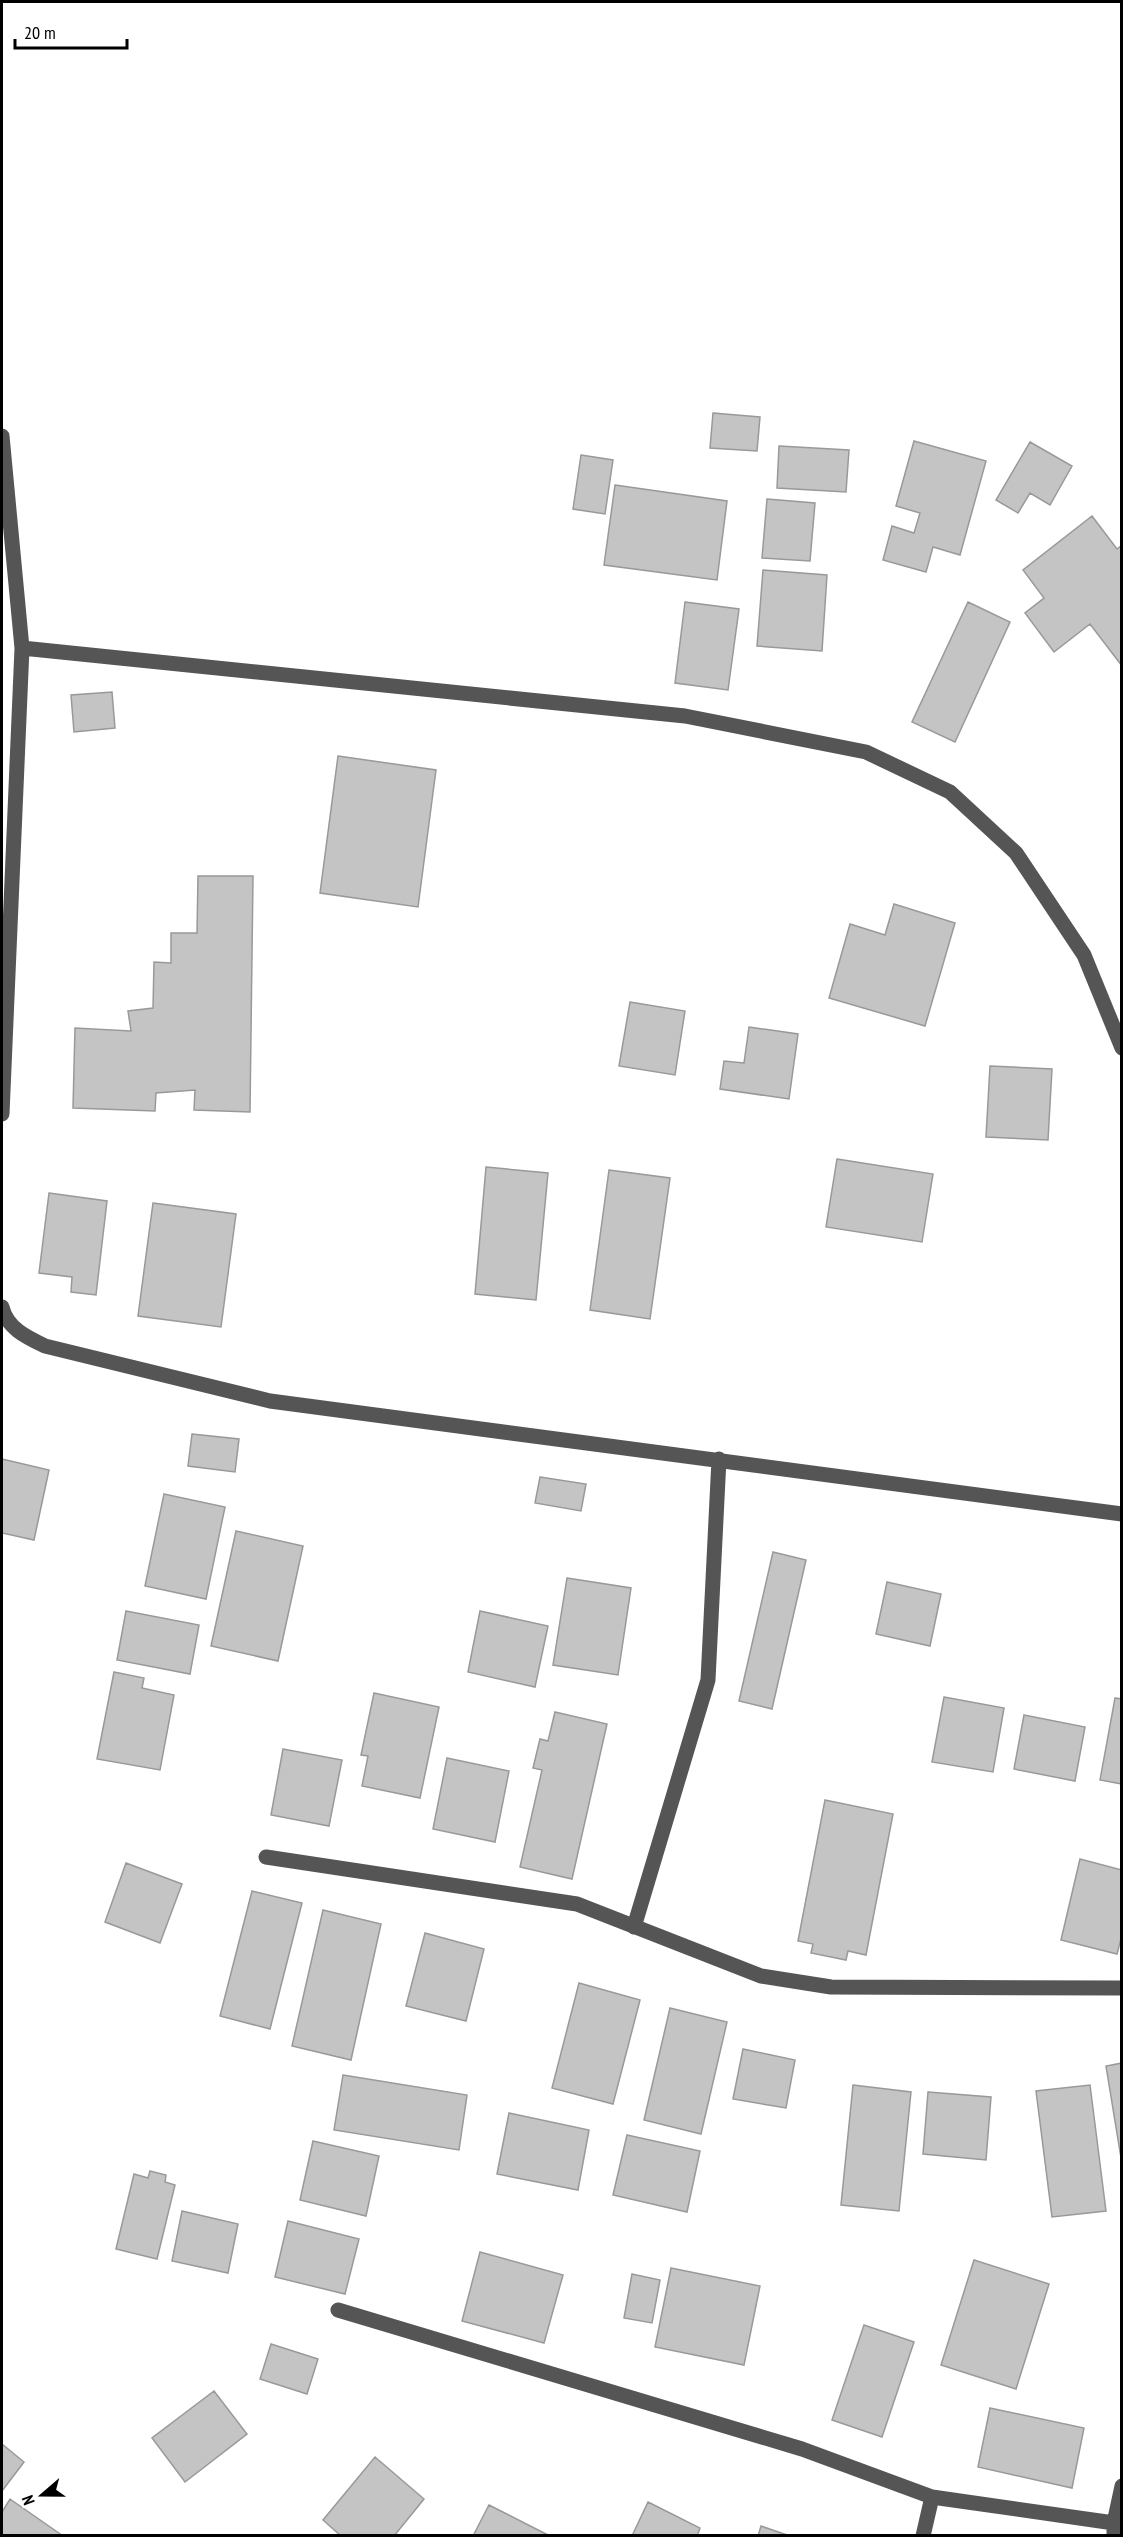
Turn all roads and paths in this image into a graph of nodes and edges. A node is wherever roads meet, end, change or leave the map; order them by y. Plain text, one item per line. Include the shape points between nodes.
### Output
1 (2, 436) edge
2 (22, 648) junction
3 (1122, 1048) edge
4 (2, 1114) edge
5 (2, 1307) edge
6 (719, 1459) junction
7 (1122, 1514) edge
8 (266, 1857) dead end
9 (634, 1927) junction
10 (1122, 1988) edge
11 (338, 2310) dead end
12 (1122, 2486) edge
13 (932, 2497) junction
14 (1114, 2529) edge
15 (923, 2535) edge

1 - 2 street
2 - 3 street via 685,717 866,752 950,792 1016,853 1084,955
2 - 4 street
5 - 6 street via 4,1316 22,1335 45,1346 270,1401
6 - 7 street
6 - 9 street via 708,1680
8 - 9 street via 577,1904
9 - 10 street via 761,1976 831,1987
11 - 13 street via 802,2450
12 - 14 street
13 - 14 street
13 - 15 street

